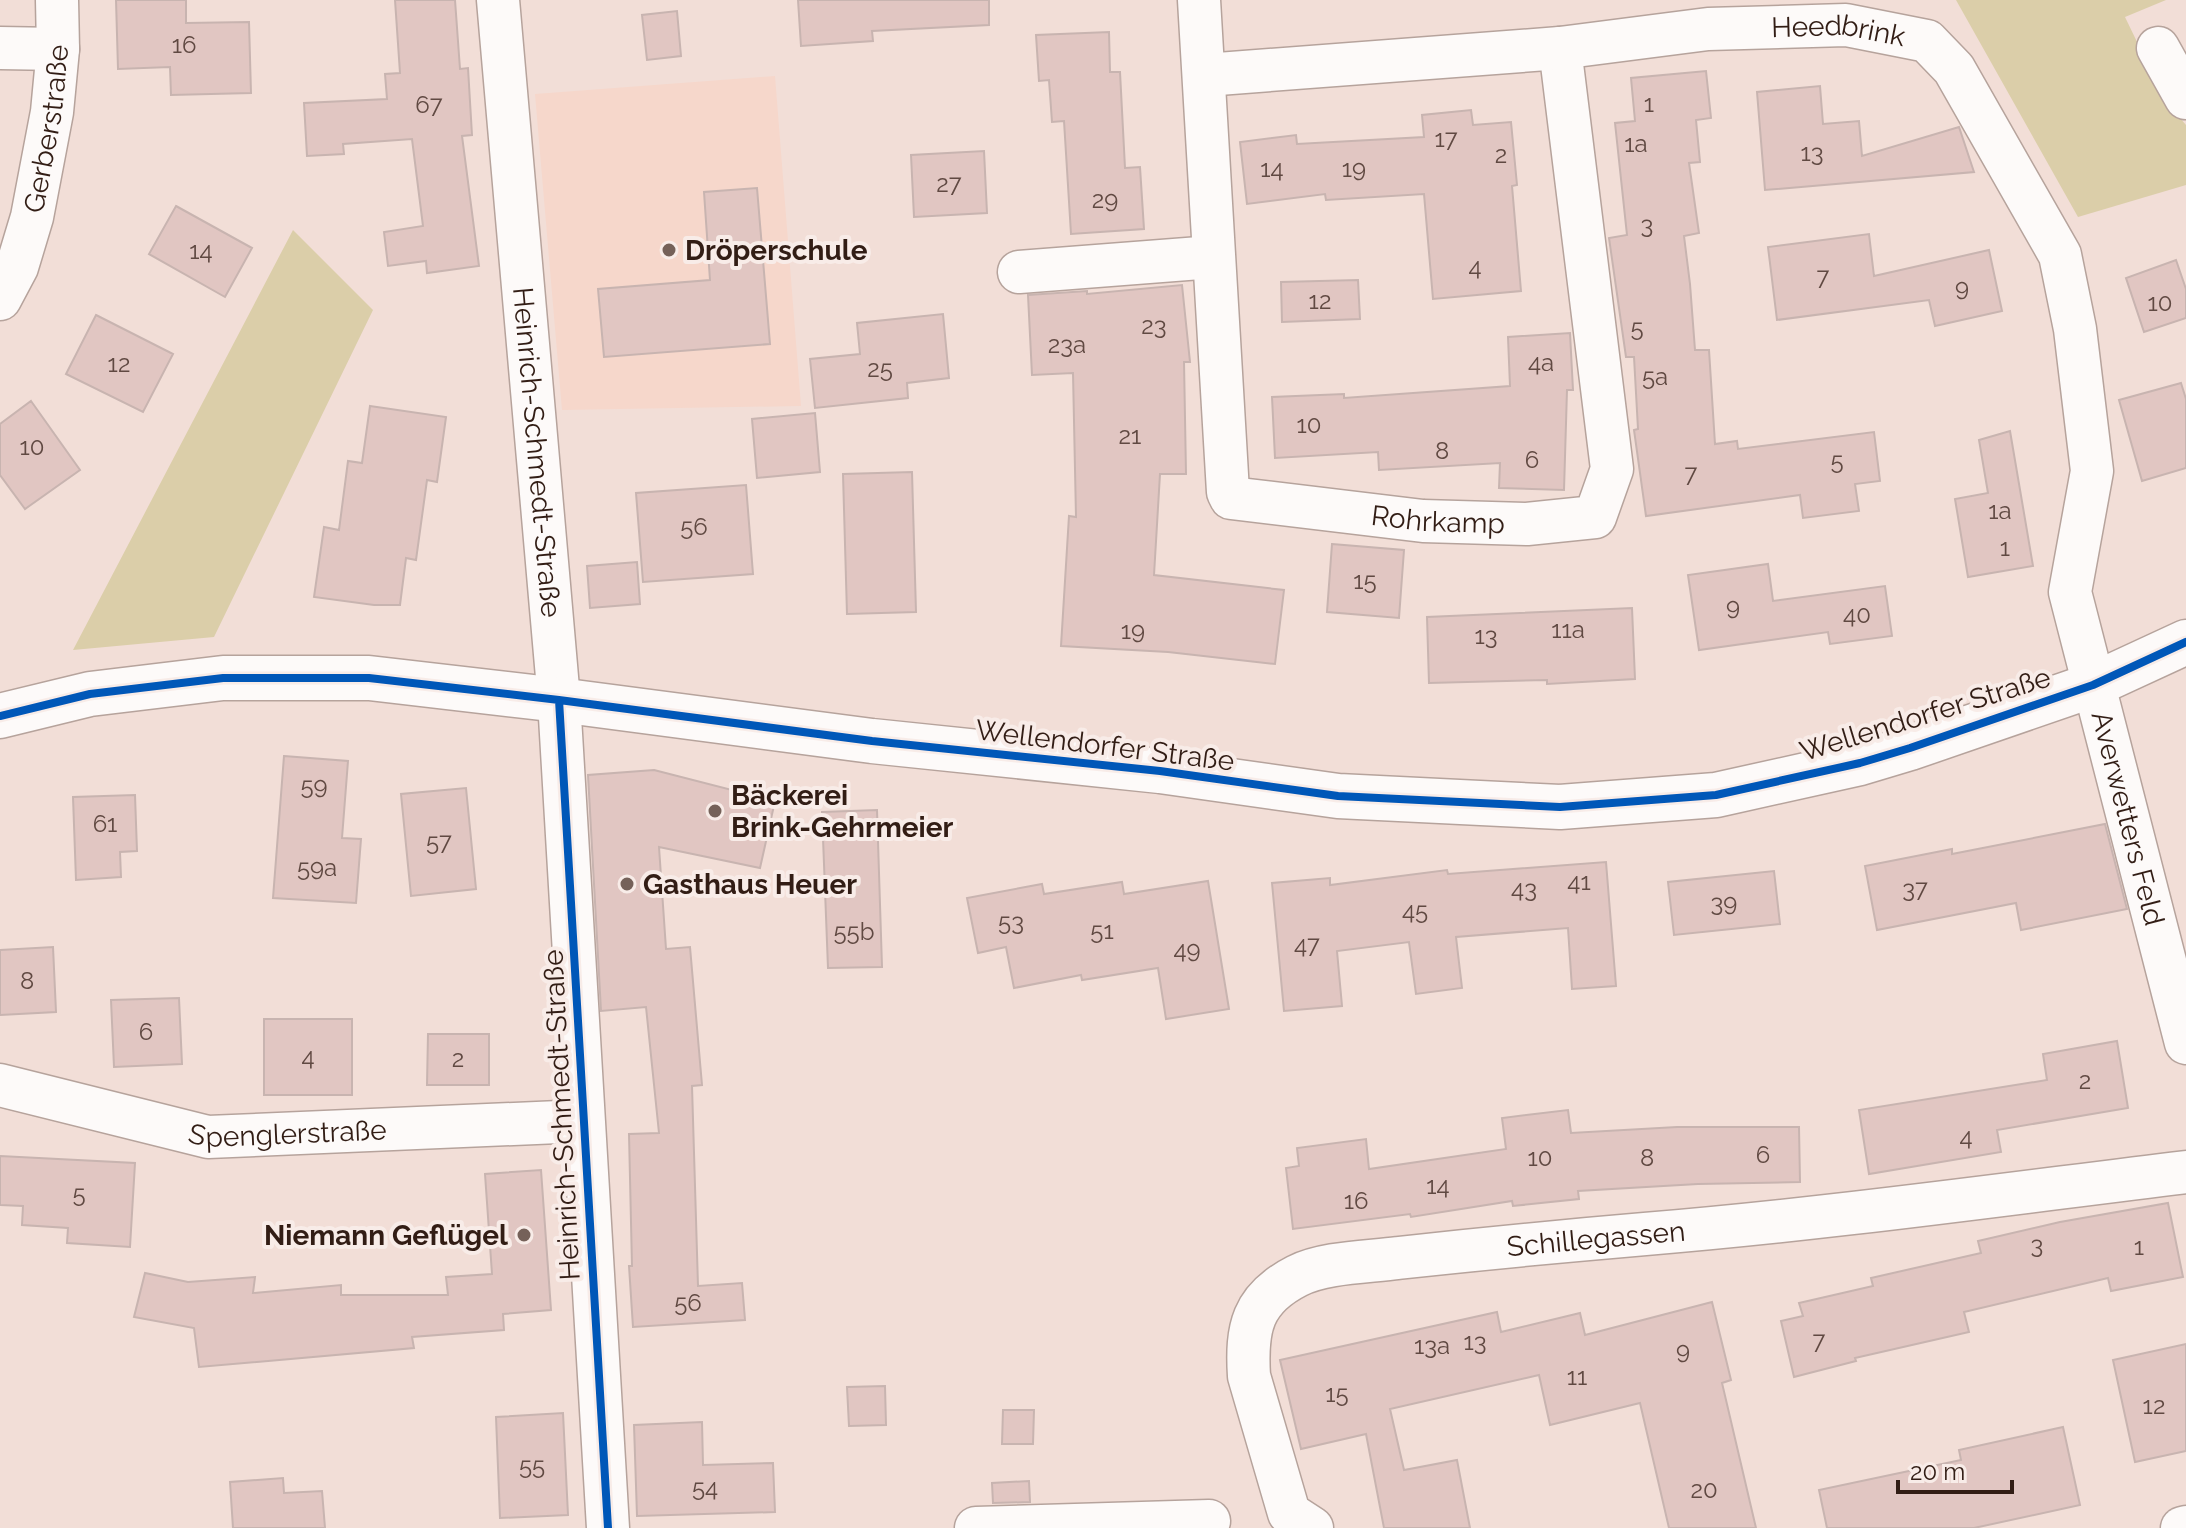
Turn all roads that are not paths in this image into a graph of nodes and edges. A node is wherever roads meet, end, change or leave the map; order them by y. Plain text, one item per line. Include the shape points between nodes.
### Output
1 (57, 0) edge
2 (498, 0) edge
3 (1199, 0) edge
4 (1706, 14) edge
5 (0, 48) edge
6 (1560, 48) junction
7 (2158, 48) dead end
8 (58, 49) junction
9 (1205, 75) junction
10 (2186, 98) edge
11 (1213, 257) junction
12 (1019, 272) dead end
13 (0, 299) edge
14 (2186, 642) edge
15 (2093, 685) junction
16 (559, 700) junction
17 (0, 716) edge
18 (2181, 1002) edge
19 (2186, 1043) edge
20 (0, 1085) edge
21 (582, 1121) junction
22 (2186, 1172) edge
23 (1209, 1521) dead end
24 (608, 1528) edge
25 (976, 1528) edge
26 (1312, 1528) edge

1 - 8 street, Gerberstraße
2 - 16 street, Heinrich-Schmedt-Straße
3 - 9 street, Rohrkamp
4 - 6 street, Heedbrink
4 - 15 street, Heedbrink via 1846,25 1927,41 1954,69 2060,255 2092,471 2070,592
5 - 8 street
6 - 9 street, Heedbrink
6 - 11 street, Rohrkamp via 1612,469 1595,517 1527,524 1423,521 1231,498
7 - 10 street
8 - 13 street, Gerberstraße via 32,217 17,267
9 - 11 street, Rohrkamp
11 - 12 street
14 - 15 street, Wellendorfer Straße
15 - 16 street, Wellendorfer Straße via 1860,763 1716,795 1560,807 1338,796
15 - 18 street, Averwetters Feld
16 - 17 street, Wellendorfer Straße via 369,678 223,678 90,694
16 - 21 street, Heinrich-Schmedt-Straße
18 - 19 street, Averwetters Feld
20 - 21 street, Spenglerstraße via 208,1137
21 - 24 street, Heinrich-Schmedt-Straße
22 - 26 street, Schillegassen via 1817,1217 1398,1258 1299,1274 1266,1296 1253,1321 1247,1352 1249,1376 1289,1513
23 - 25 street

